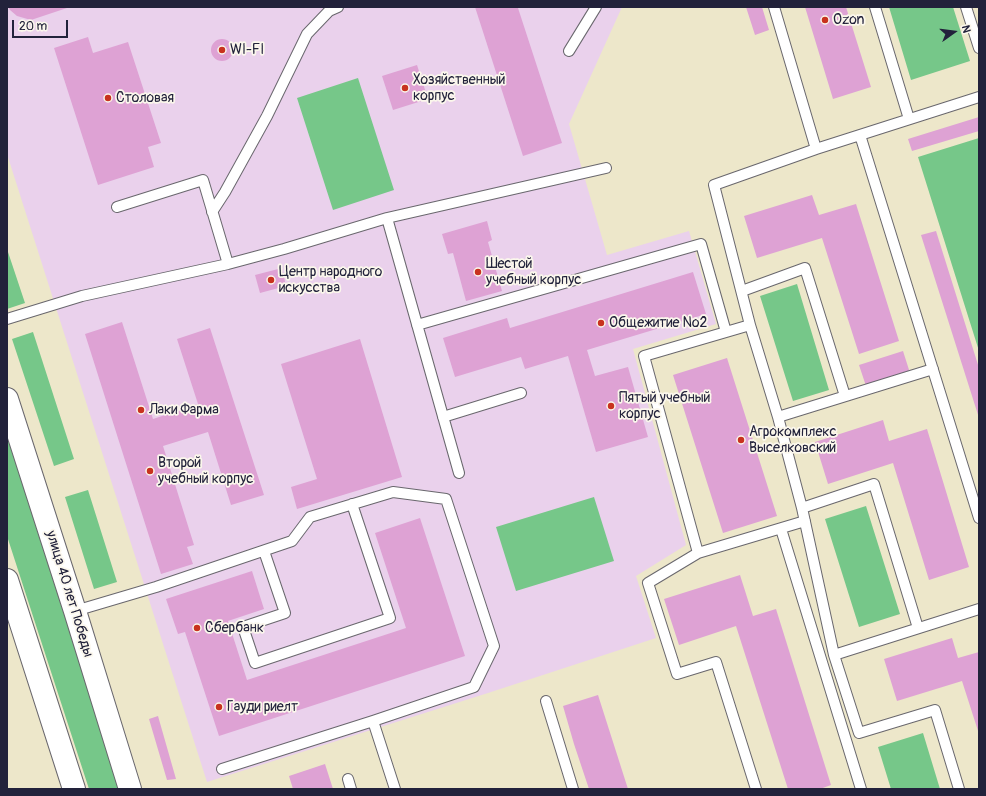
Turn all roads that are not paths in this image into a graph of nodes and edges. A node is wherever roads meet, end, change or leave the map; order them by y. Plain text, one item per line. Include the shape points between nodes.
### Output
1 (338, 7) edge
2 (596, 7) edge
3 (774, 7) edge
4 (875, 7) edge
5 (966, 7) edge
6 (979, 48) edge
7 (569, 51) dead end
8 (979, 98) edge
9 (909, 119) junction
10 (860, 135) junction
11 (816, 148) junction
12 (606, 168) dead end
13 (117, 207) dead end
14 (212, 212) junction
15 (387, 218) junction
16 (228, 264) junction
17 (742, 291) junction
18 (7, 319) edge
19 (750, 324) junction
20 (417, 325) junction
21 (726, 332) junction
22 (932, 369) junction
23 (521, 393) dead end
24 (845, 396) junction
25 (7, 399) edge
26 (443, 417) junction
27 (778, 418) junction
28 (459, 473) dead end
29 (352, 504) junction
30 (802, 508) junction
31 (979, 518) edge
32 (805, 522) junction
33 (782, 529) junction
34 (264, 551) junction
35 (698, 553) junction
36 (7, 580) edge
37 (979, 609) edge
38 (75, 611) junction
39 (918, 628) junction
40 (834, 655) junction
41 (546, 701) dead end
42 (373, 721) junction
43 (222, 769) dead end
44 (348, 779) dead end
45 (74, 789) edge
46 (130, 789) edge
47 (351, 789) edge
48 (395, 789) edge
49 (573, 789) edge
50 (756, 789) edge
51 (861, 789) edge
52 (959, 789) edge

1 - 14 lane via 329,11 307,34 267,116
2 - 7 lane
3 - 11 lane
4 - 9 lane
5 - 6 lane
8 - 9 lane
9 - 10 lane
10 - 11 lane
10 - 22 lane
11 - 17 lane via 714,185
12 - 15 lane
13 - 14 lane via 203,180
14 - 16 lane
15 - 16 lane
15 - 20 lane
16 - 18 lane via 82,296
17 - 19 lane
17 - 24 lane via 805,268
19 - 21 lane
19 - 27 lane
20 - 21 lane via 701,244
20 - 26 lane
21 - 35 lane via 644,356
22 - 24 lane
22 - 31 lane
23 - 26 lane
24 - 27 lane
25 - 38 main road, улица 40 лет Победы
26 - 28 lane
27 - 30 lane
29 - 34 lane via 310,517 292,542
29 - 34 lane via 390,618 255,663 243,627 285,613
29 - 42 lane via 393,492 446,499 494,646 474,686
30 - 32 lane
30 - 39 lane via 874,484
32 - 33 lane
32 - 40 lane
33 - 35 lane
33 - 51 lane
34 - 38 lane
35 - 50 lane via 648,583 677,674 716,662
36 - 45 main road
37 - 39 lane
38 - 46 main road, улица 40 лет Победы
39 - 40 lane
40 - 52 lane via 859,733 935,710
41 - 49 lane
42 - 43 lane
42 - 48 lane
44 - 47 lane

